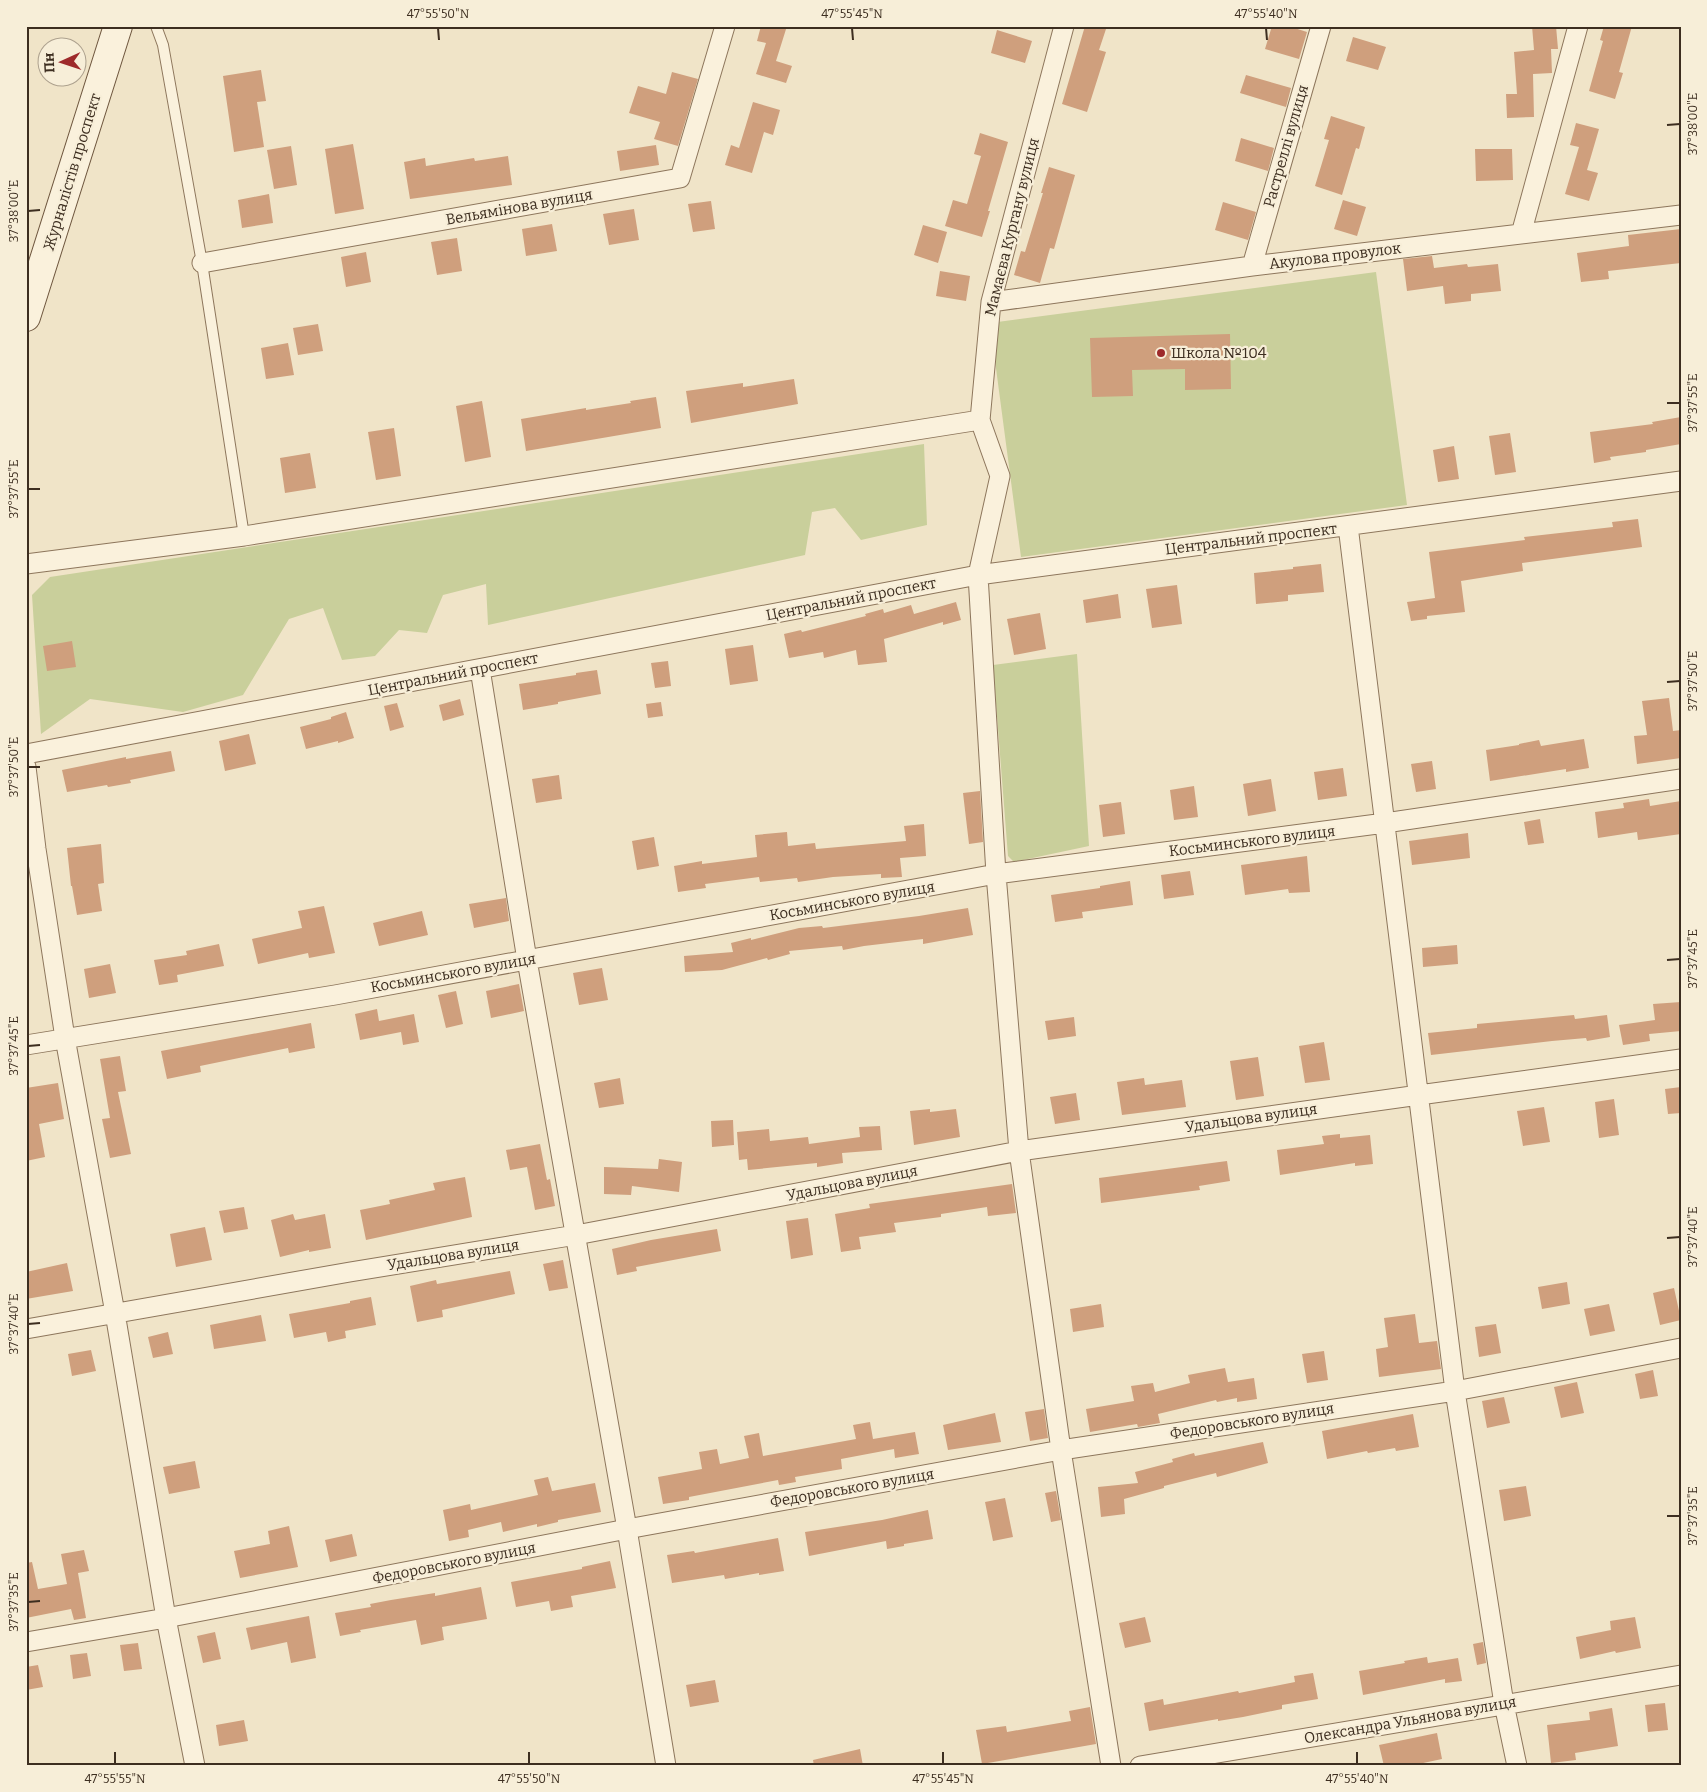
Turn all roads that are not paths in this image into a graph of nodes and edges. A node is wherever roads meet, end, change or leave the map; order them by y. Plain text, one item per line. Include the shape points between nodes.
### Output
1 (118, 26) edge
2 (156, 26) edge
3 (725, 26) edge
4 (1064, 26) edge
5 (1321, 26) edge
6 (1578, 26) edge
7 (1681, 215) edge
8 (1521, 234) junction
9 (202, 263) junction
10 (1252, 266) junction
11 (991, 302) junction
12 (26, 317) edge
13 (980, 420) junction
14 (1681, 481) edge
15 (1348, 526) junction
16 (244, 536) junction
17 (26, 564) edge
18 (978, 575) junction
19 (480, 669) junction
20 (26, 754) edge
21 (26, 767) edge
22 (1681, 779) edge
23 (1385, 824) junction
24 (996, 874) junction
25 (527, 960) junction
26 (65, 1038) junction
27 (26, 1045) edge
28 (1681, 1060) edge
29 (1419, 1094) junction
30 (1019, 1151) junction
31 (576, 1236) junction
32 (115, 1314) junction
33 (26, 1329) edge
34 (1681, 1348) edge
35 (1455, 1391) junction
36 (1061, 1450) junction
37 (627, 1529) junction
38 (166, 1618) junction
39 (26, 1642) edge
40 (1681, 1675) edge
41 (1504, 1704) junction
42 (195, 1766) edge
43 (666, 1766) edge
44 (1111, 1766) edge
45 (1140, 1766) edge
46 (1517, 1766) edge

1 - 12 main road, Журналістів проспект
2 - 9 lane via 163,45
3 - 9 street, Вельямінова вулиця via 680,178
4 - 11 street, Мамаєва Кургану вулиця
5 - 10 street, Растреллі вулиця
6 - 8 street
7 - 8 street, Акулова провулок
8 - 10 street, Акулова провулок
9 - 16 lane
10 - 11 street, Акулова провулок
11 - 13 street, Мамаєва Кургану вулиця
13 - 16 street
13 - 18 street, Мамаєва Кургану вулиця via 1000,476
14 - 15 street, Центральний проспект
15 - 18 street, Центральний проспект
15 - 23 street
16 - 17 street
18 - 19 street, Центральний проспект
18 - 24 street, Мамаєва Кургану вулиця
19 - 20 street, Центральний проспект
19 - 25 street
21 - 26 street
22 - 23 street, Косьминського вулиця
23 - 24 street, Косьминського вулиця
23 - 29 street
24 - 25 street, Косьминського вулиця
24 - 30 street, Мамаєва Кургану вулиця
25 - 26 street, Косьминського вулиця
25 - 31 street
26 - 27 street, Косьминського вулиця
26 - 32 street
28 - 29 street, Удальцова вулиця
29 - 30 street, Удальцова вулиця
29 - 35 street
30 - 31 street, Удальцова вулиця
30 - 36 street, Мамаєва Кургану вулиця
31 - 32 street, Удальцова вулиця
31 - 37 street
32 - 33 street, Удальцова вулиця
32 - 38 street
34 - 35 street, Федоровського вулиця
35 - 36 street, Федоровського вулиця
35 - 41 street
36 - 37 street, Федоровського вулиця
36 - 44 street, Мамаєва Кургану вулиця
37 - 38 street, Федоровського вулиця
37 - 43 street
38 - 39 street, Федоровського вулиця
38 - 42 street
40 - 41 street, Олександра Ульянова вулиця
41 - 45 street, Олександра Ульянова вулиця
41 - 46 street

